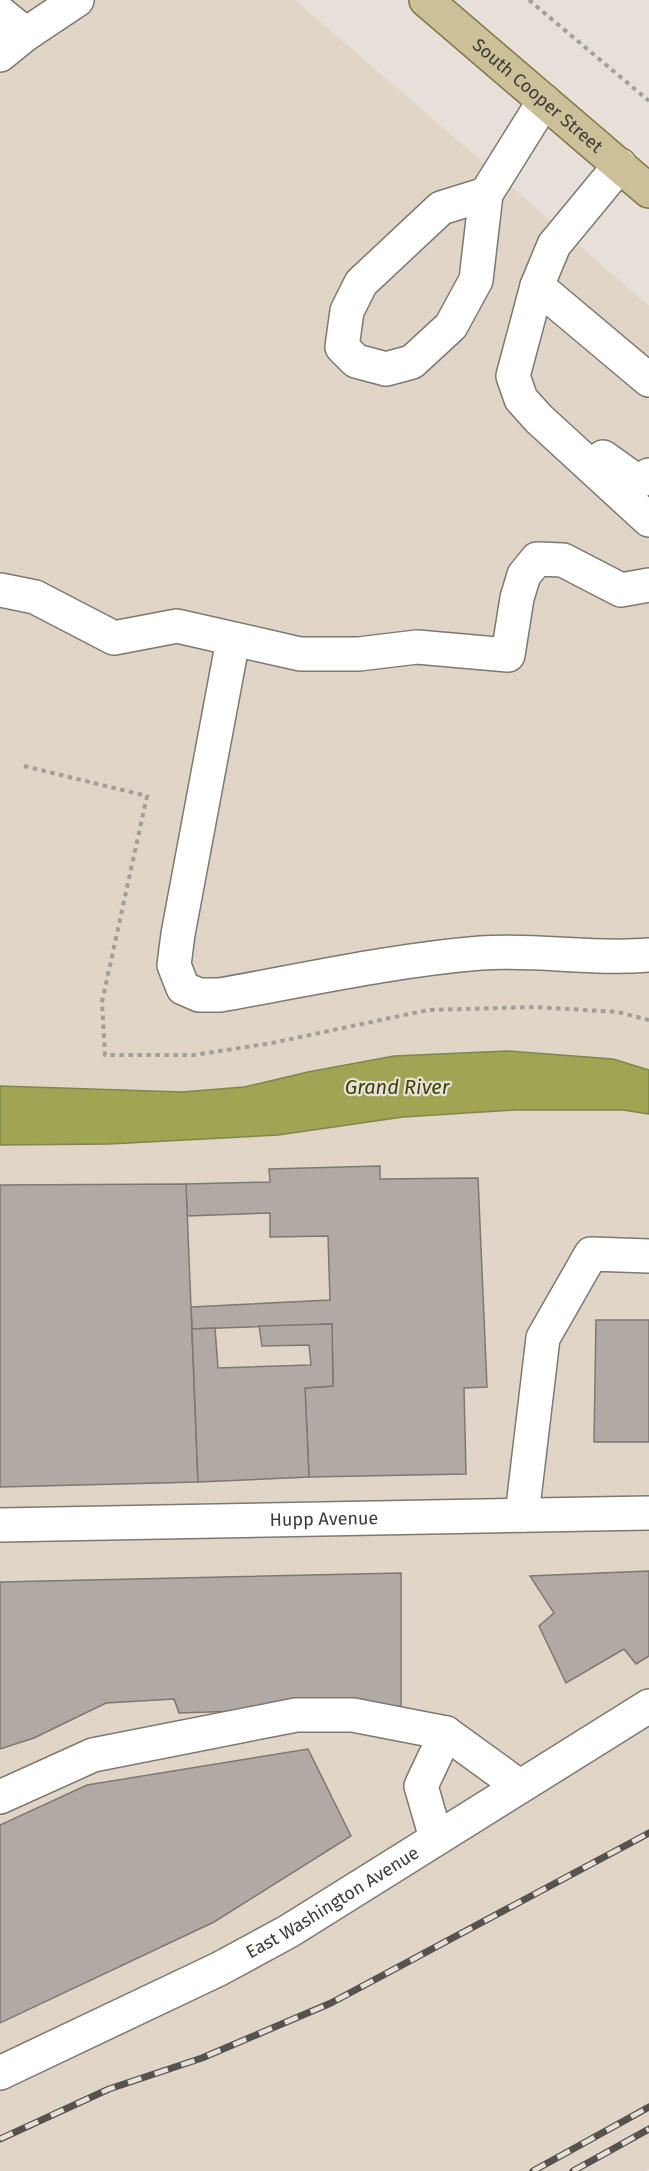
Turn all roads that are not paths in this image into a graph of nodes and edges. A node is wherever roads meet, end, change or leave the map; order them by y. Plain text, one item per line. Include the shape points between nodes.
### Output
1 (77, 0) edge
2 (426, 0) edge
3 (0, 13) edge
4 (26, 34) junction
5 (0, 55) edge
6 (544, 101) junction
7 (620, 165) junction
8 (649, 191) edge
9 (486, 194) junction
10 (537, 286) junction
11 (649, 380) edge
12 (521, 399) junction
13 (649, 475) edge
14 (649, 520) edge
15 (649, 585) edge
16 (0, 590) edge
17 (233, 640) junction
18 (649, 954) edge
19 (649, 1256) edge
20 (649, 1513) edge
21 (522, 1515) junction
22 (0, 1525) edge
23 (649, 1706) edge
24 (446, 1733) junction
25 (519, 1785) junction
26 (0, 1797) edge
27 (436, 1838) junction
28 (0, 2073) edge

1 - 4 street
2 - 6 main road, South Cooper Street
3 - 4 street
4 - 5 street
6 - 7 main road, South Cooper Street
6 - 9 street
7 - 8 main road, South Cooper Street
7 - 10 street via 554,245
9 - 9 street via 476,280 451,326 412,362 386,369 356,361 342,346 347,311 361,283 441,208
10 - 11 street
10 - 12 street via 513,376
12 - 13 street via 638,482
12 - 14 street
15 - 17 street via 621,590 563,560 537,560 524,575 508,655 417,647 359,654 300,654
16 - 17 street via 35,597 114,638 177,626
17 - 18 street via 178,934 174,964 183,988 199,995 220,995 482,953 617,957
19 - 21 street via 591,1254 543,1338
20 - 21 street, Hupp Avenue
21 - 22 street, Hupp Avenue
23 - 25 street, East Washington Avenue
24 - 25 street
24 - 26 street via 353,1714 296,1714 93,1755
24 - 27 street via 421,1786
25 - 27 street, East Washington Avenue
27 - 28 street, East Washington Avenue via 289,1931 229,1964

